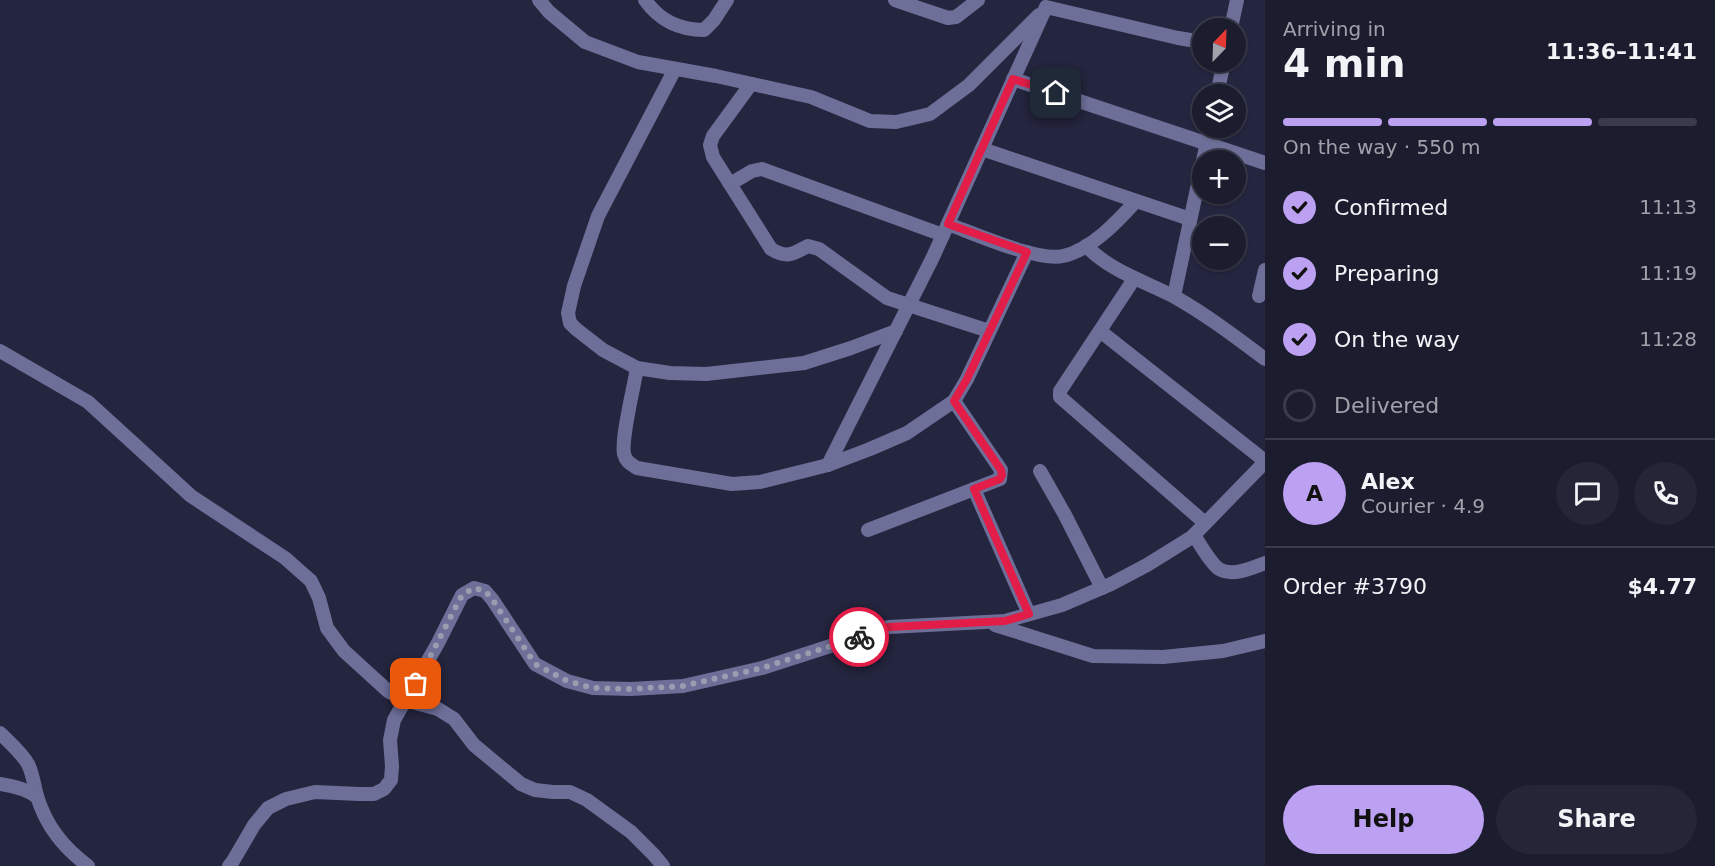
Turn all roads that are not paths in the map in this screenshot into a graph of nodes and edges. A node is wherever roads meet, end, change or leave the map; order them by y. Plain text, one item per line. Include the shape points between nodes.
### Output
1 (539, 0) edge
2 (645, 0) edge
3 (727, 0) edge
4 (896, 0) edge
5 (978, 0) edge
6 (1237, 0) edge
7 (1049, 4) edge
8 (1233, 18) edge
9 (1192, 40) edge
10 (675, 69) junction
11 (1013, 79) junction
12 (751, 84) junction
13 (1207, 138) edge
14 (1206, 143) junction
15 (982, 149) junction
16 (1265, 163) edge
17 (730, 184) junction
18 (1136, 201) junction
19 (1190, 219) junction
20 (945, 230) junction
21 (1086, 246) junction
22 (1027, 252) junction
23 (1265, 270) edge
24 (1134, 279) junction
25 (1174, 296) junction
26 (1259, 296) dead end
27 (909, 305) junction
28 (896, 330) junction
29 (989, 331) junction
30 (1100, 332) junction
31 (0, 351) edge
32 (1265, 359) edge
33 (637, 368) junction
34 (954, 401) junction
35 (1265, 462) edge
36 (828, 465) junction
37 (1040, 471) dead end
38 (974, 489) junction
39 (1205, 523) junction
40 (868, 530) dead end
41 (1194, 535) junction
42 (1265, 563) edge
43 (1102, 588) junction
44 (1029, 614) junction
45 (986, 622) junction
46 (1265, 641) edge
47 (405, 700) junction
48 (0, 733) edge
49 (0, 784) edge
50 (37, 797) junction
51 (88, 866) edge
52 (229, 866) edge
53 (663, 866) edge

1 - 10 street via 585,42 638,62
2 - 3 street via 666,21 688,30 704,30
4 - 5 street via 948,18 956,17
6 - 8 street
7 - 9 street
7 - 11 street
7 - 12 street via 969,85 930,114 896,122 870,121 812,97
10 - 12 street
10 - 33 street via 598,216 568,313 576,329 603,350
11 - 14 street
11 - 15 street
12 - 17 street via 710,145
13 - 14 street
14 - 16 street
14 - 19 street
15 - 18 street
15 - 20 street
17 - 20 street via 762,169
17 - 27 street via 771,249 789,256 808,246 819,249 887,298
18 - 19 street
18 - 21 street via 1111,228
19 - 25 street
20 - 22 street
20 - 27 street
21 - 22 street via 1063,256
21 - 24 street
22 - 29 street
23 - 26 street
24 - 25 street
24 - 30 street
25 - 32 street
27 - 28 street
27 - 29 street
28 - 33 street via 804,363 706,374 670,374
28 - 36 street
29 - 34 street
30 - 35 street
30 - 39 street via 1060,397
31 - 47 street via 88,402 191,496 285,558 311,581 327,628 344,651 388,691
33 - 36 street via 624,454 628,463 637,468 732,484 760,482
34 - 36 street via 907,433
34 - 38 street via 1001,470 1000,479
35 - 39 street
37 - 43 street
38 - 40 street
38 - 44 street
39 - 41 street
41 - 42 street via 1218,568 1228,572
41 - 43 street
43 - 44 street
44 - 45 street
45 - 46 street via 1093,656 1163,657 1224,651
45 - 47 street via 889,627 762,668 683,686 593,688 567,681 535,664 492,599 485,591 474,588 462,595
47 - 52 street via 394,720 391,780 384,789 374,794 315,792 286,798 261,816
47 - 53 street via 438,709 453,718 474,746 521,784 535,790 570,792 587,800 631,832
48 - 50 street via 29,766
49 - 50 street
50 - 51 street via 52,830

